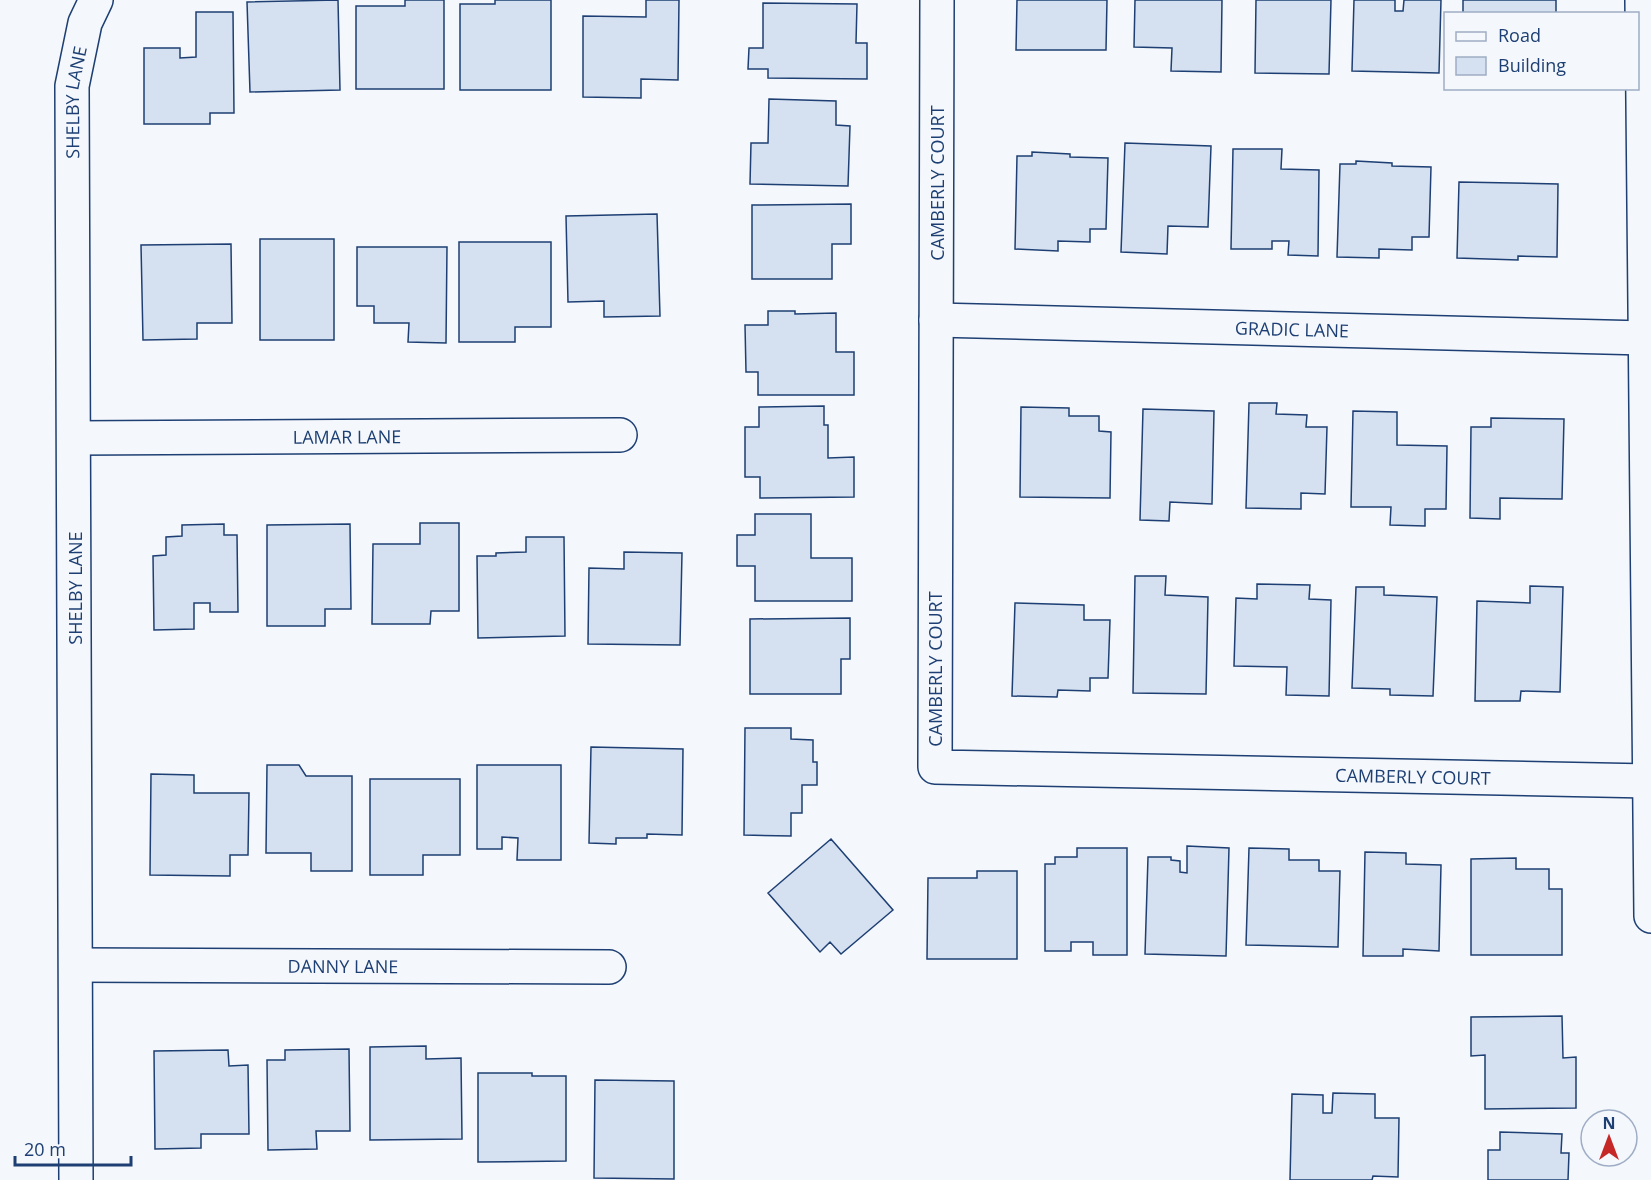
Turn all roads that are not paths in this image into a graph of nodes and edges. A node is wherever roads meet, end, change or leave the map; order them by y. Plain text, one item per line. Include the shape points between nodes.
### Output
1 (96, 0) edge
2 (937, 0) edge
3 (1642, 0) edge
4 (936, 320) junction
5 (1645, 338) junction
6 (620, 435) dead end
7 (74, 438) junction
8 (1649, 781) junction
9 (1651, 916) edge
10 (76, 964) junction
11 (609, 967) dead end
12 (76, 1180) edge

1 - 7 street, SHELBY LANE via 85,23 72,86
2 - 4 street, CAMBERLY COURT
3 - 5 street
4 - 5 street, GRADIC LANE
4 - 8 street, CAMBERLY COURT via 935,767
5 - 8 street
6 - 7 street, LAMAR LANE
7 - 10 street, SHELBY LANE
8 - 9 street
10 - 11 street, DANNY LANE
10 - 12 street, SHELBY LANE

